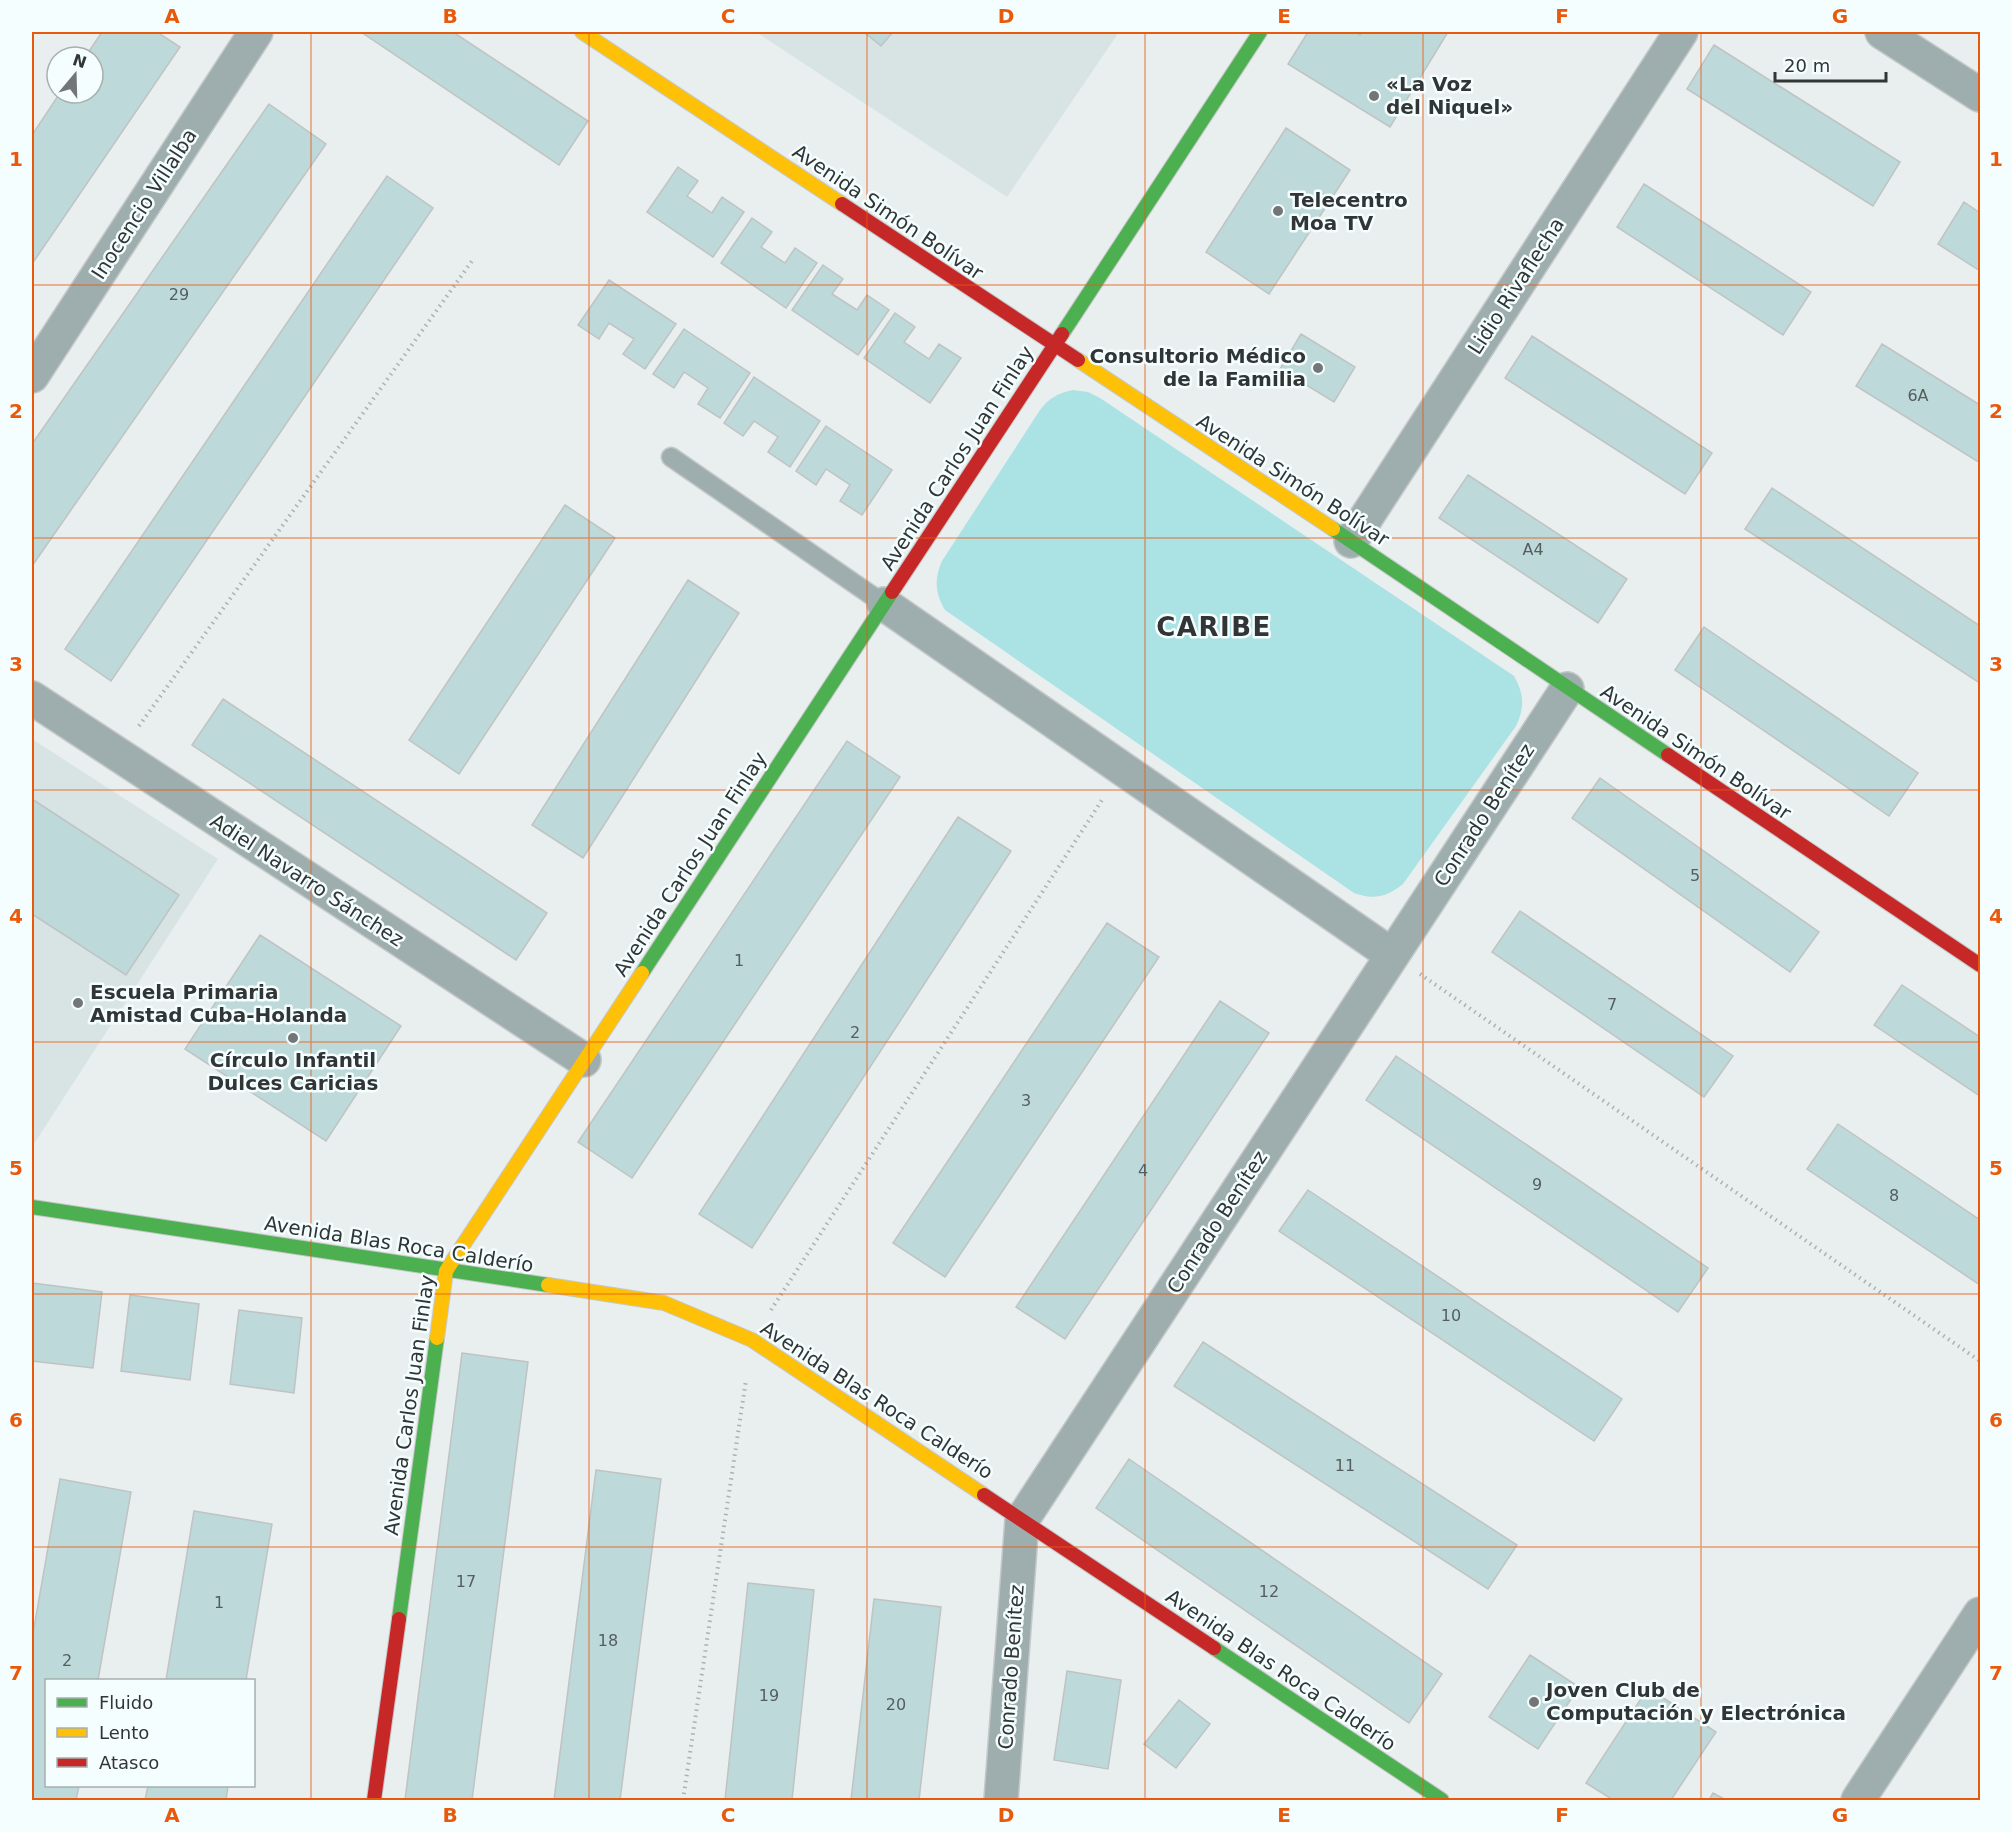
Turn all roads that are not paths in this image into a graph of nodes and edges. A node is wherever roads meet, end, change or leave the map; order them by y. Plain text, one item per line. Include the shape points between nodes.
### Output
1 (256, 32) edge
2 (582, 32) edge
3 (1260, 32) edge
4 (1681, 32) edge
5 (1882, 32) edge
6 (1980, 95) edge
7 (1053, 346) junction
8 (32, 376) edge
9 (671, 457) dead end
10 (1351, 542) junction
11 (884, 604) junction
12 (1567, 688) junction
13 (32, 698) edge
14 (1392, 955) junction
15 (1980, 964) edge
16 (584, 1060) junction
17 (32, 1207) edge
18 (446, 1271) junction
19 (1022, 1520) junction
20 (1980, 1614) edge
21 (374, 1800) edge
22 (1001, 1800) edge
23 (1442, 1800) edge
24 (1858, 1800) edge

1 - 8 street, Inocencio Villalba
2 - 7 street, Avenida Simón Bolívar
3 - 7 street, Avenida Carlos Juan Finlay
4 - 10 street, Lidio Rivaflecha
5 - 6 street
7 - 10 street, Avenida Simón Bolívar
7 - 11 street, Avenida Carlos Juan Finlay
9 - 11 lane
10 - 12 street, Avenida Simón Bolívar
11 - 14 street
11 - 16 street, Avenida Carlos Juan Finlay
12 - 14 street, Conrado Benítez
12 - 15 street, Avenida Simón Bolívar
13 - 16 street, Adiel Navarro Sánchez
14 - 19 street, Conrado Benítez
16 - 18 street, Avenida Carlos Juan Finlay
17 - 18 street, Avenida Blas Roca Calderío
18 - 19 street, Avenida Blas Roca Calderío via 664,1303 752,1340
18 - 21 street, Avenida Carlos Juan Finlay
19 - 22 street, Conrado Benítez
19 - 23 street, Avenida Blas Roca Calderío
20 - 24 street

